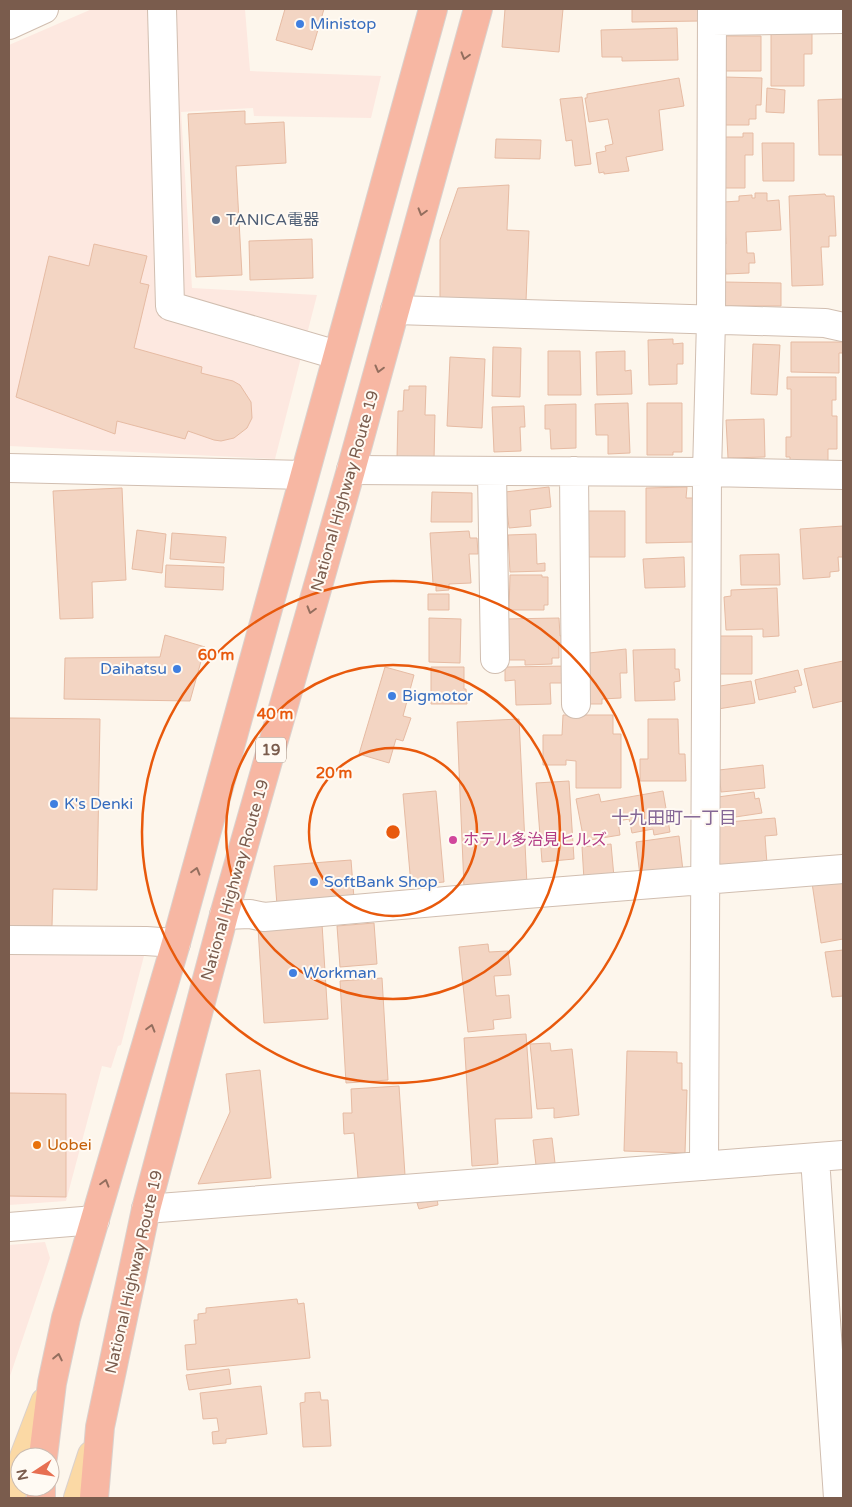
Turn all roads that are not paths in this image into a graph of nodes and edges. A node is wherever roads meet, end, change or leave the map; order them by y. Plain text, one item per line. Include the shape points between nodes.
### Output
1 (44, 9) edge
2 (162, 9) edge
3 (433, 9) edge
4 (478, 9) edge
5 (712, 15) edge
6 (843, 18) edge
7 (9, 25) edge
8 (395, 310) junction
9 (711, 321) junction
10 (843, 327) edge
11 (337, 355) junction
12 (9, 468) edge
13 (351, 470) junction
14 (492, 471) junction
15 (574, 471) junction
16 (708, 472) junction
17 (304, 475) junction
18 (843, 475) edge
19 (495, 659) dead end
20 (576, 704) dead end
21 (843, 869) edge
22 (705, 880) junction
23 (224, 915) junction
24 (9, 940) edge
25 (176, 944) junction
26 (843, 1155) edge
27 (815, 1158) junction
28 (704, 1166) junction
29 (146, 1209) junction
30 (95, 1220) junction
31 (9, 1227) edge
32 (52, 1383) junction
33 (100, 1427) junction
34 (28, 1447) edge
35 (44, 1447) edge
36 (78, 1498) edge
37 (94, 1498) edge
38 (838, 1498) edge

1 - 7 street
2 - 11 street via 170,306
3 - 11 highway, 19
4 -> 8 highway, National Highway Route 19 / 19
5 - 6 street
5 - 9 street
8 - 9 street
8 -> 13 highway, National Highway Route 19 / 19
9 - 10 street via 825,323
9 - 16 street
11 - 17 highway, 19
12 - 17 street
13 - 14 street
13 -> 23 highway, National Highway Route 19 / 19
14 - 15 street
14 - 19 street
15 - 16 street
15 - 20 street
16 - 18 street
16 - 22 street
25 -> 17 highway, 19
21 - 22 street
22 - 23 street via 264,917
22 - 28 street
23 - 29 highway, National Highway Route 19 / 19
24 - 25 street
30 -> 25 highway, 19
26 - 27 street
27 - 28 street
27 - 38 street
28 - 29 street
29 - 33 highway, National Highway Route 19 / 19
30 - 31 street
32 -> 30 highway, 19 via 66,1318
32 - 34 main road
32 - 35 highway, 19
33 - 36 main road
33 - 37 highway, National Highway Route 19 / 19

